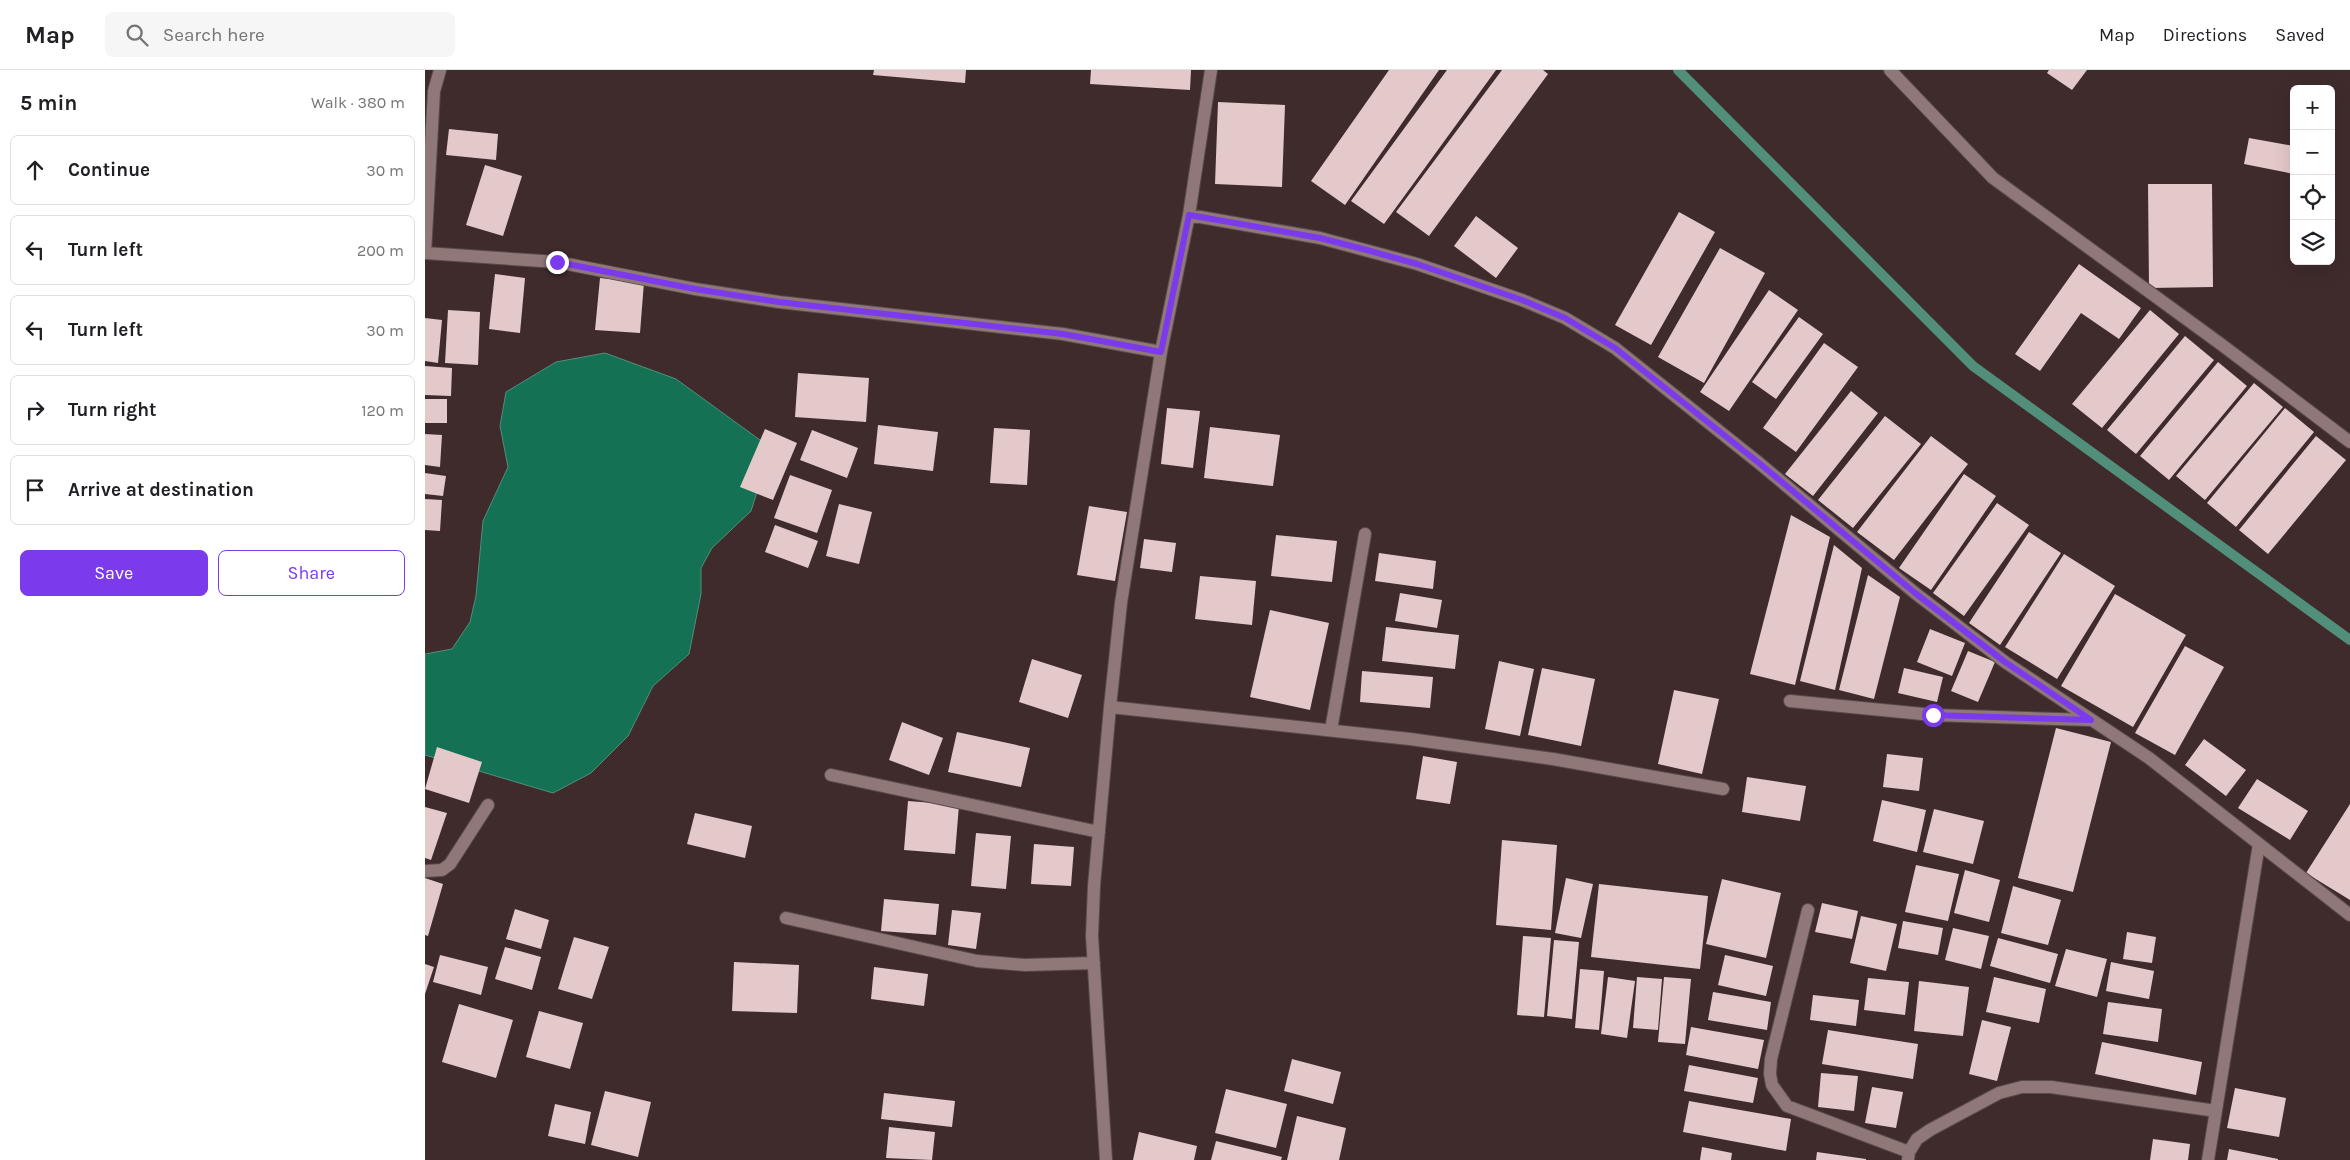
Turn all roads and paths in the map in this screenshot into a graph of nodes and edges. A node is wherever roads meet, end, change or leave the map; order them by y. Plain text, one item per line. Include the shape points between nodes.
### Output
1 (440, 70) edge
2 (1211, 70) edge
3 (1890, 70) edge
4 (1189, 215) junction
5 (425, 253) edge
6 (1161, 352) junction
7 (2350, 442) edge
8 (1365, 534) dead end
9 (1790, 701) dead end
10 (1110, 707) junction
11 (2091, 720) junction
12 (1331, 730) junction
13 (831, 775) dead end
14 (1723, 789) dead end
15 (488, 806) dead end
16 (1099, 832) junction
17 (2259, 844) junction
18 (425, 871) edge
19 (1808, 910) dead end
20 (2350, 915) edge
21 (786, 918) dead end
22 (1094, 963) junction
23 (2216, 1111) junction
24 (1908, 1156) edge
25 (1106, 1160) edge
26 (2208, 1160) edge

1 - 5 street via 434,91
2 - 4 street
3 - 7 street via 1993,178
4 - 6 street
4 - 11 street via 1320,238 1390,256 1522,300 1565,318 1615,348 1915,593 2005,662
5 - 6 street via 557,262 779,302 1063,334
6 - 10 street via 1121,603
8 - 12 street
9 - 11 street via 1933,715
10 - 12 street
10 - 16 street
11 - 17 street via 2149,758
12 - 14 street via 1553,759
13 - 16 street
15 - 18 street via 450,864 442,870
16 - 22 street via 1093,896
17 - 20 street
17 - 23 street
19 - 24 street via 1771,1059 1772,1086 1787,1106
21 - 22 street via 977,961 1025,965
22 - 25 street
23 - 24 street via 2051,1087 2022,1087 1999,1093 1929,1130 1917,1138
23 - 26 street

